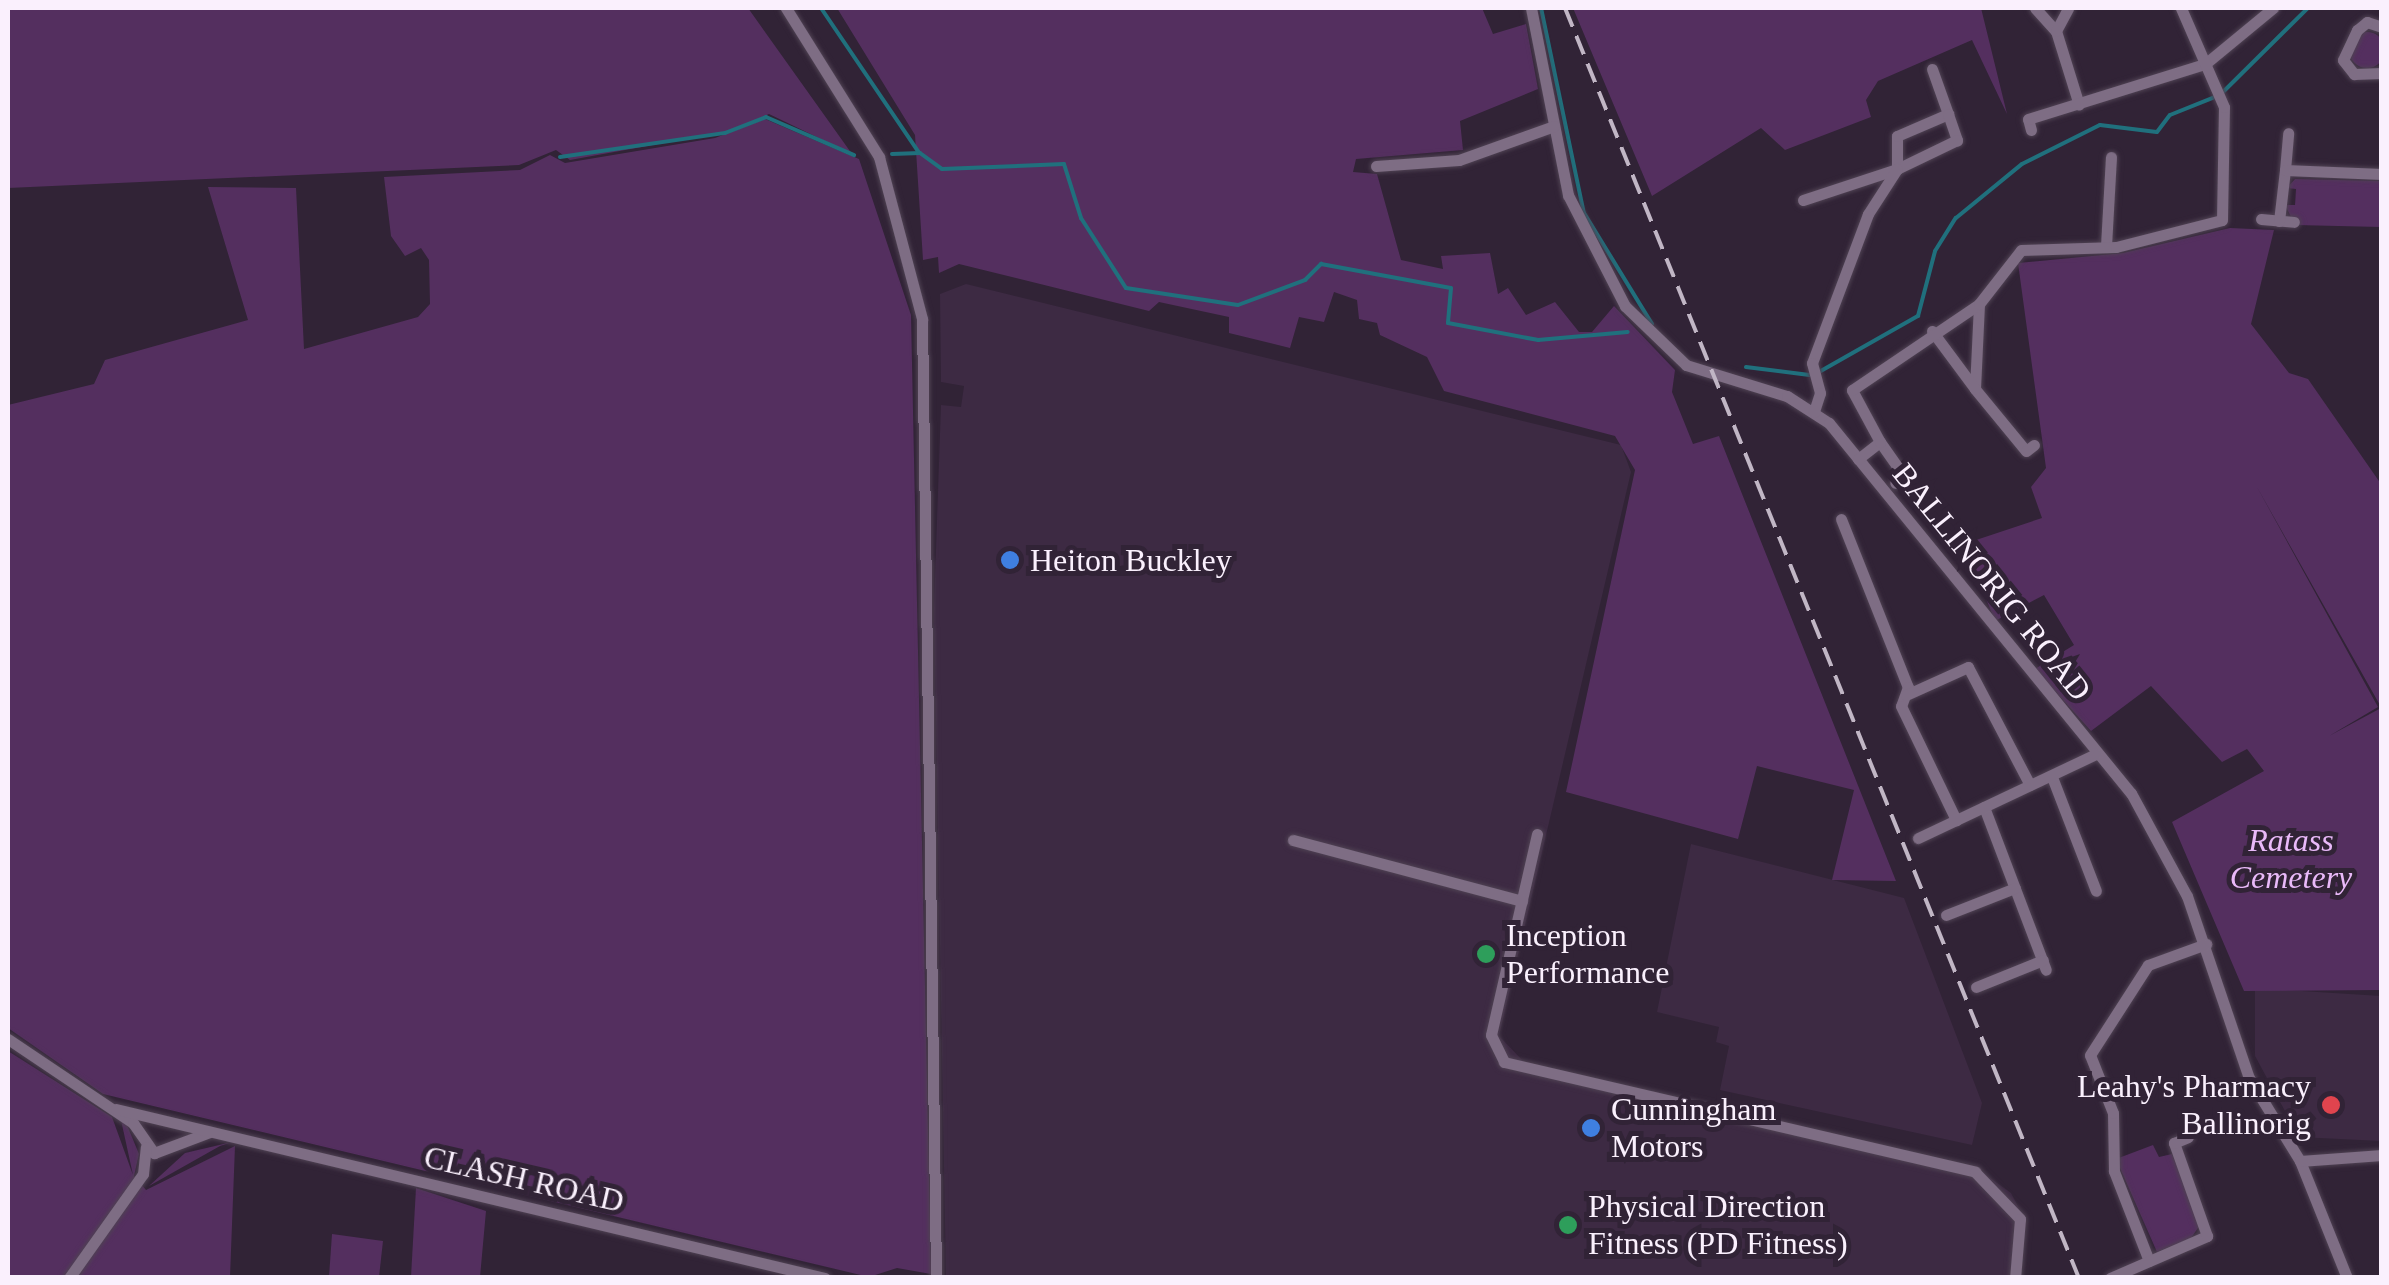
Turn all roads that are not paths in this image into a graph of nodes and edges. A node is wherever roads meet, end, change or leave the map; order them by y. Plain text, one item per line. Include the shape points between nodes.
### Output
1 (786, 8) edge
2 (1531, 8) edge
3 (2034, 8) edge
4 (2068, 8) edge
5 (2181, 8) edge
6 (2274, 8) edge
7 (2382, 27) edge
8 (2056, 31) junction
9 (2200, 66) junction
10 (1932, 69) dead end
11 (2382, 73) edge
12 (2079, 105) junction
13 (1948, 114) junction
14 (1554, 126) junction
15 (2031, 130) dead end
16 (2288, 133) dead end
17 (2111, 157) dead end
18 (1376, 166) dead end
19 (1898, 170) junction
20 (2285, 170) junction
21 (2382, 174) edge
22 (1803, 200) dead end
23 (2261, 220) dead end
24 (2280, 221) junction
25 (2294, 222) dead end
26 (2106, 246) junction
27 (1978, 304) junction
28 (1932, 332) junction
29 (1975, 389) junction
30 (1814, 412) junction
31 (1880, 442) junction
32 (2034, 446) dead end
33 (1858, 459) junction
34 (1895, 483) dead end
35 (1841, 519) dead end
36 (1906, 695) junction
37 (2096, 754) junction
38 (2052, 778) junction
39 (2030, 786) junction
40 (1984, 807) junction
41 (1956, 820) junction
42 (1536, 834) dead end
43 (1918, 838) dead end
44 (1293, 840) dead end
45 (2015, 888) junction
46 (2096, 891) dead end
47 (1522, 900) junction
48 (1946, 915) dead end
49 (2206, 944) junction
50 (1976, 987) dead end
51 (8, 1038) edge
52 (116, 1110) junction
53 (150, 1120) junction
54 (170, 1120) junction
55 (210, 1132) junction
56 (142, 1134) junction
57 (2188, 1137) dead end
58 (175, 1146) junction
59 (146, 1148) junction
60 (164, 1154) junction
61 (2382, 1156) edge
62 (2300, 1160) junction
63 (142, 1174) junction
64 (2148, 1261) junction
65 (69, 1278) edge
66 (825, 1278) edge
67 (936, 1278) edge
68 (2015, 1278) edge
69 (2110, 1278) edge
70 (2347, 1278) edge

1 - 67 street via 880,157 922,319
2 - 14 street, BALLINORIG ROAD
3 - 8 street
4 - 8 street
5 - 9 street
6 - 9 street
7 - 11 street via 2367,22 2356,30 2343,60 2354,74
8 - 12 street
9 - 12 street
9 - 26 street via 2224,107 2222,220
10 - 13 street
12 - 15 street via 2028,119
13 - 19 street via 1897,136
13 - 19 street via 1957,140
14 - 18 street via 1459,160
14 - 30 street, BALLINORIG ROAD via 1577,221 1647,334 1714,378
16 - 20 street
17 - 26 street
19 - 22 street
19 - 30 street via 1868,214 1812,362 1820,393
20 - 21 street
20 - 24 street
23 - 24 street
24 - 25 street
26 - 27 street via 2021,250
27 - 28 street
27 - 29 street
28 - 29 street
28 - 31 street via 1852,390
29 - 32 street via 2026,451
30 - 33 street, BALLINORIG ROAD
31 - 33 street
31 - 34 street via 1904,476
33 - 37 street, BALLINORIG ROAD
35 - 36 street
36 - 39 street via 1968,668
36 - 41 street via 1901,706
37 - 38 street
37 - 49 street, BALLINORIG ROAD via 2154,828
38 - 39 street
38 - 46 street
39 - 40 street
40 - 41 street
40 - 45 street
41 - 43 street
42 - 47 street
44 - 47 street
45 - 48 street
45 - 50 street via 2044,965
47 - 68 street via 1491,1034 1504,1062 1974,1172 2020,1219
49 - 62 street, BALLINORIG ROAD via 2249,1078
49 - 64 street via 2148,965 2094,1038 2090,1056 2110,1101 2111,1158
51 - 52 street
52 - 53 street
52 - 56 street
53 - 54 street
53 - 56 street
54 - 55 street, CLASH ROAD
54 - 58 street
55 - 58 street
55 - 66 street, CLASH ROAD
56 - 59 street
57 - 64 street via 2174,1143 2207,1236
58 - 60 street
59 - 60 street
59 - 63 street
60 - 63 street
61 - 62 street
62 - 70 street, BALLINORIG ROAD
63 - 65 street
64 - 69 street

